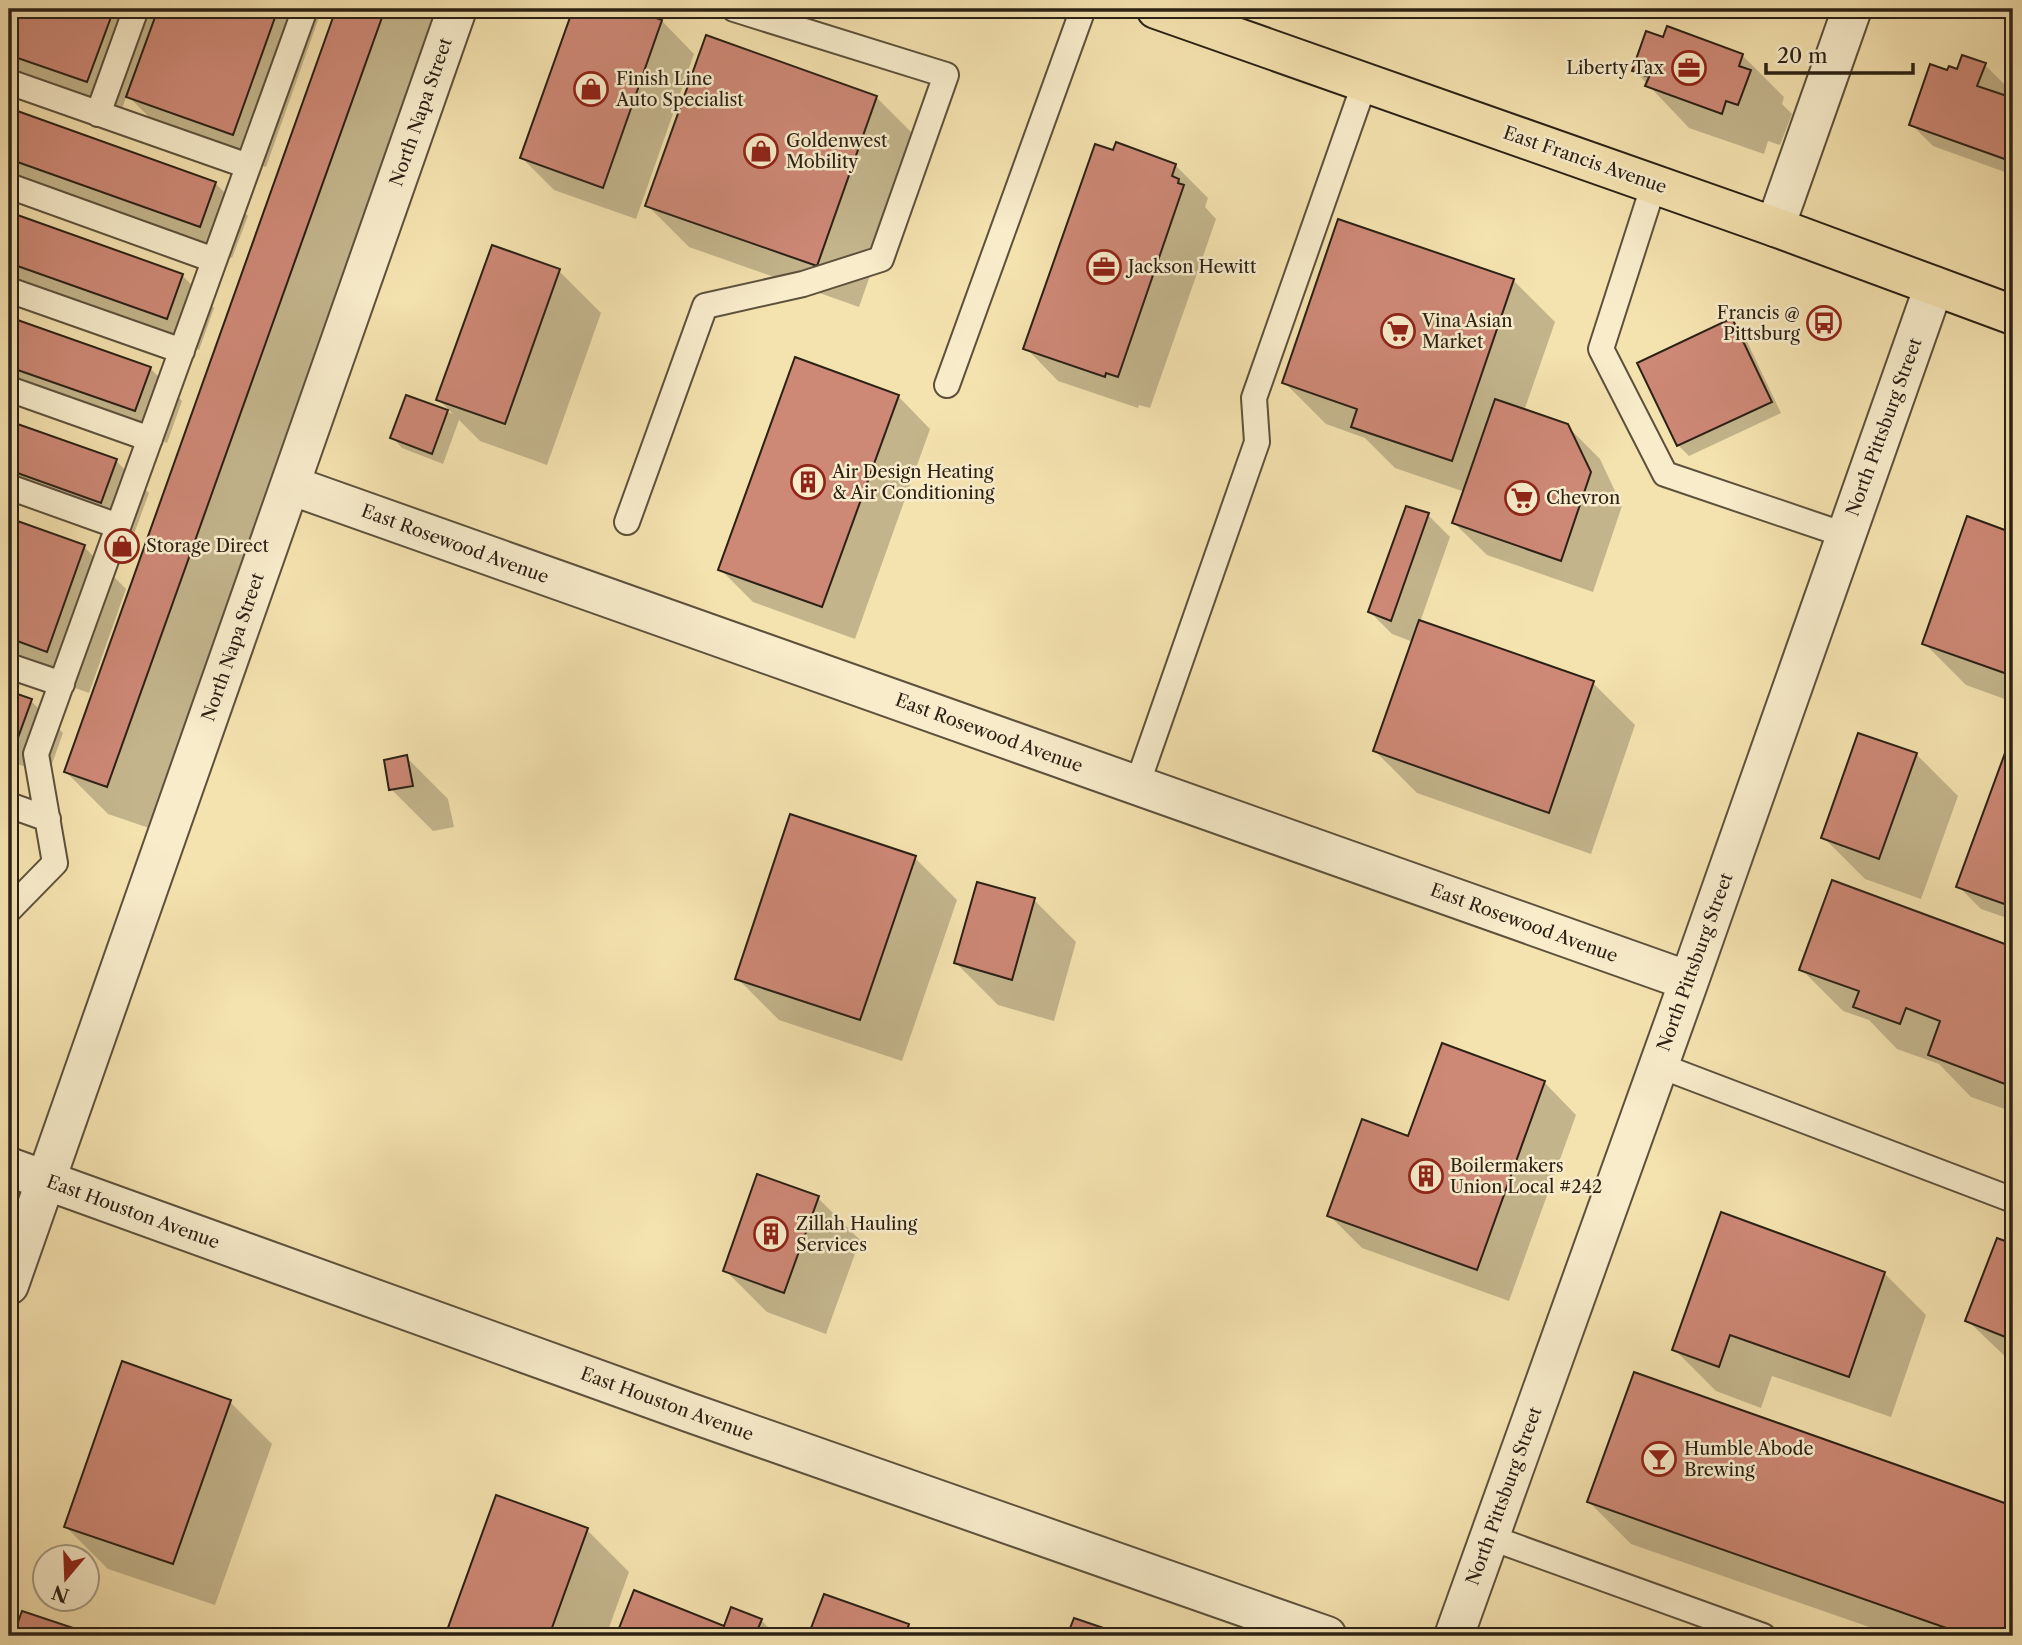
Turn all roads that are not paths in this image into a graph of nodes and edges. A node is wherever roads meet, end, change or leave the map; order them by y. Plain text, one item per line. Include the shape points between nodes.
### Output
1 (136, 9) edge
2 (305, 9) edge
3 (457, 9) edge
4 (734, 9) edge
5 (1083, 9) edge
6 (1156, 9) edge
7 (1852, 9) edge
8 (9, 82) edge
9 (1365, 82) junction
10 (98, 114) junction
11 (248, 166) junction
12 (1654, 184) junction
13 (9, 186) edge
14 (1775, 227) junction
15 (214, 260) junction
16 (1934, 286) junction
17 (9, 290) edge
18 (2013, 315) edge
19 (182, 351) junction
20 (947, 385) dead end
21 (9, 389) edge
22 (150, 439) junction
23 (290, 485) junction
24 (9, 487) edge
25 (627, 522) dead end
26 (118, 526) junction
27 (1845, 535) junction
28 (9, 666) edge
29 (62, 684) junction
30 (1137, 785) junction
31 (9, 805) edge
32 (48, 819) junction
33 (9, 910) edge
34 (1689, 981) junction
35 (1658, 1065) junction
36 (9, 1167) edge
37 (45, 1180) junction
38 (2013, 1200) edge
39 (9, 1285) edge
40 (1489, 1537) junction
41 (1327, 1636) edge
42 (1454, 1636) edge
43 (1763, 1636) edge

1 - 10 lane
2 - 11 lane
3 - 23 street, North Napa Street
4 - 25 lane via 946,75 881,259 803,284 705,306
5 - 20 lane
6 - 9 main road, East Francis Avenue
7 - 14 street
8 - 10 lane
9 - 12 main road, East Francis Avenue
9 - 30 lane via 1254,398 1257,442
10 - 11 lane
11 - 15 lane
12 - 14 main road, East Francis Avenue
12 - 27 lane via 1601,349 1665,474
13 - 15 lane
14 - 16 main road, East Francis Avenue
15 - 19 lane
16 - 18 main road, East Francis Avenue
16 - 27 street, North Pittsburg Street
17 - 19 lane
19 - 22 lane
21 - 22 lane
22 - 26 lane
23 - 30 street, East Rosewood Avenue
23 - 37 street, North Napa Street
24 - 26 lane
26 - 29 lane
27 - 34 street, North Pittsburg Street
28 - 29 lane
29 - 32 lane via 36,754
30 - 34 street, East Rosewood Avenue
31 - 32 lane
32 - 33 lane via 55,863
34 - 35 street, North Pittsburg Street
35 - 38 lane
35 - 40 street, North Pittsburg Street
36 - 37 street, East Houston Avenue
37 - 39 street, North Napa Street
37 - 41 street, East Houston Avenue
40 - 42 street, North Pittsburg Street
40 - 43 lane

